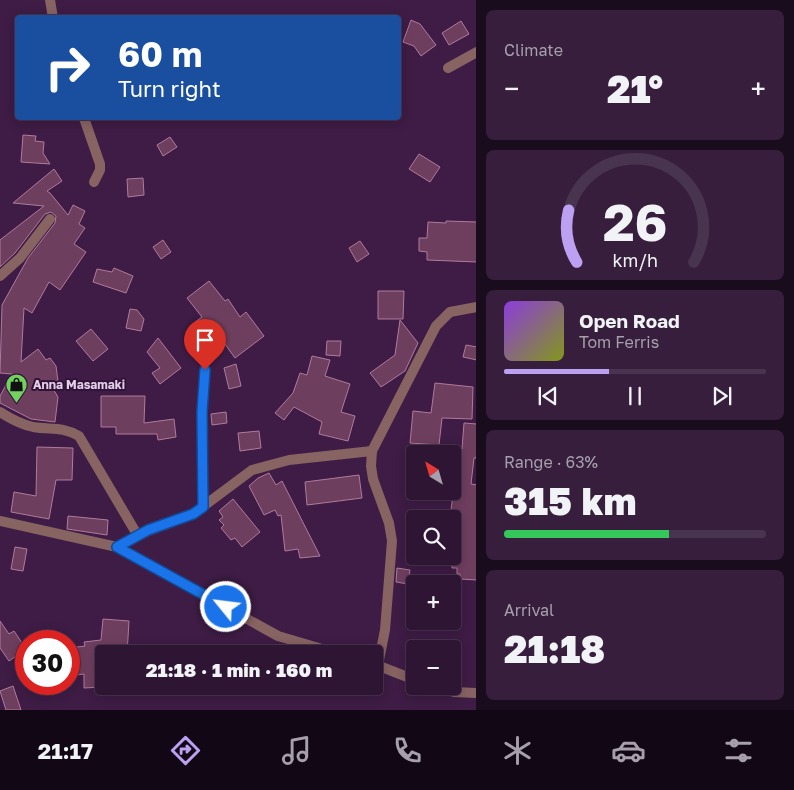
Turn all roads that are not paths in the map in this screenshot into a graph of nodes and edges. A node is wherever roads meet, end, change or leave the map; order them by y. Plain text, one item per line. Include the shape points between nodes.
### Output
1 (50, 0) edge
2 (52, 15) edge
3 (476, 52) edge
4 (448, 68) dead end
5 (85, 120) edge
6 (94, 182) dead end
7 (50, 219) dead end
8 (0, 276) edge
9 (476, 307) edge
10 (205, 370) dead end
11 (0, 412) edge
12 (372, 451) junction
13 (203, 507) junction
14 (0, 521) edge
15 (138, 536) junction
16 (117, 547) junction
17 (308, 645) edge
18 (381, 645) edge
19 (383, 668) edge
20 (406, 677) edge
21 (461, 692) edge
22 (476, 693) edge

1 - 2 street
3 - 4 street
5 - 6 street via 100,164
7 - 8 street via 20,258
9 - 12 street via 450,312 436,326
10 - 13 street
11 - 15 street via 33,427 68,430 79,436
12 - 13 street via 289,460 252,470
12 - 18 street via 373,479 392,541
13 - 15 street
14 - 16 street
15 - 16 street
16 - 17 street via 278,636
19 - 20 street
21 - 22 street

